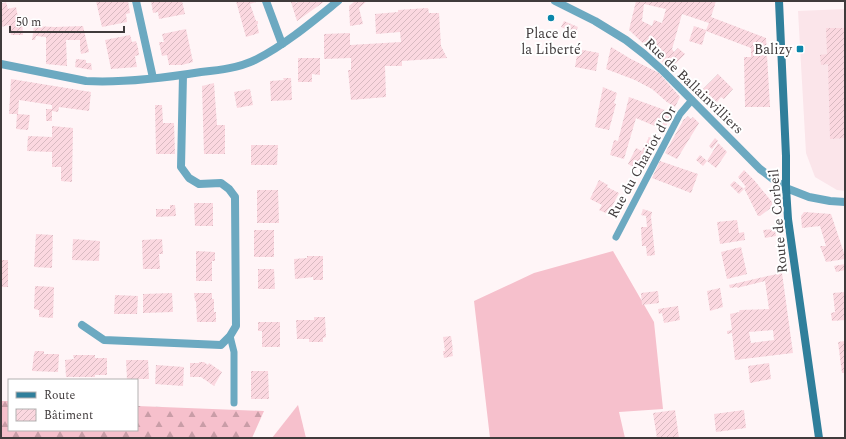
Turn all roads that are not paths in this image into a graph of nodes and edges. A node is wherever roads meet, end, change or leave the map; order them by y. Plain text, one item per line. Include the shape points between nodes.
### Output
1 (136, 1) edge
2 (266, 1) edge
3 (338, 1) edge
4 (555, 1) edge
5 (779, 1) edge
6 (282, 44) junction
7 (1, 64) edge
8 (183, 75) junction
9 (153, 78) junction
10 (692, 100) junction
11 (786, 188) junction
12 (845, 202) edge
13 (616, 237) dead end
14 (82, 325) dead end
15 (230, 336) junction
16 (234, 403) dead end
17 (819, 438) edge

1 - 9 street
2 - 6 street
3 - 6 street
4 - 10 street, Rue de Ballainvilliers via 626,40 662,70
5 - 11 main road, Route de Corbeil
6 - 8 street via 241,65
7 - 9 street via 86,81
8 - 9 street
8 - 15 street via 181,167 189,178 199,184 221,183 235,197 236,326
10 - 11 street, Rue de Ballainvilliers via 760,169
10 - 13 lane, Rue du Chariot d'Or via 680,114
11 - 12 street, Rue de Ballainvilliers via 809,197
11 - 17 main road, Route de Corbeil via 788,219
14 - 15 street via 104,340 221,345
15 - 16 lane via 234,352

